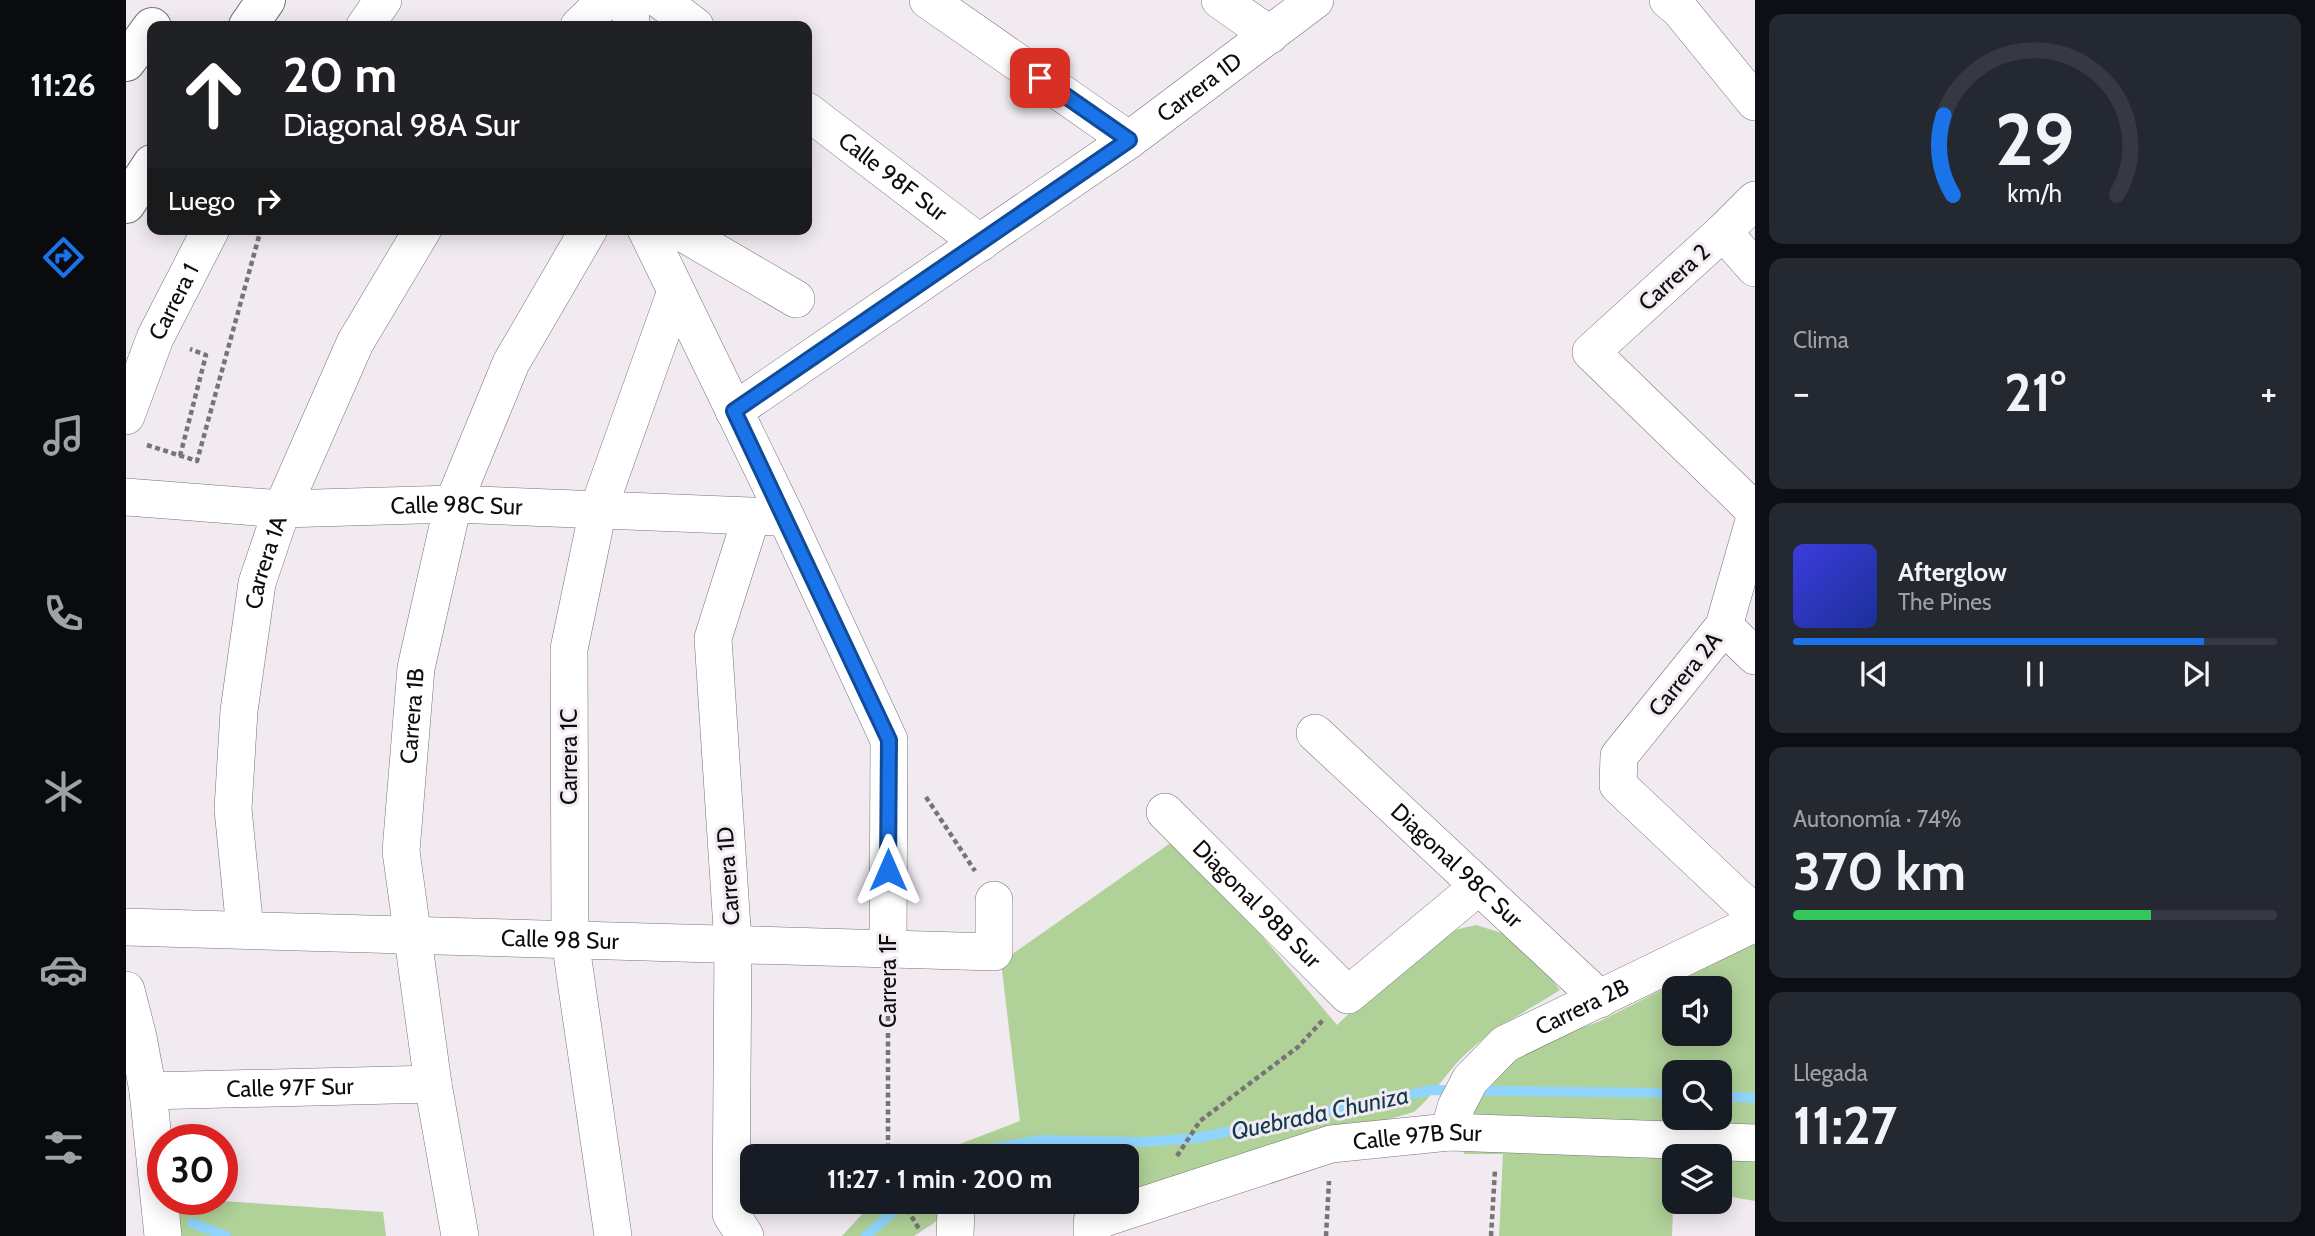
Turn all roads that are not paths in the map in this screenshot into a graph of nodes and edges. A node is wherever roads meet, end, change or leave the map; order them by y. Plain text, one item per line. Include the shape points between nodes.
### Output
1 (172, 0) edge
2 (266, 0) edge
3 (383, 0) edge
4 (606, 0) edge
5 (630, 0) edge
6 (660, 0) edge
7 (928, 0) edge
8 (1220, 0) edge
9 (1315, 0) edge
10 (1668, 0) edge
11 (157, 21) edge
12 (251, 21) edge
13 (368, 21) edge
14 (584, 21) edge
15 (631, 21) edge
16 (688, 21) edge
17 (147, 35) edge
18 (1270, 35) junction
19 (126, 62) edge
20 (1755, 102) edge
21 (812, 115) edge
22 (1129, 140) junction
23 (147, 172) edge
24 (1755, 200) edge
25 (126, 204) edge
26 (1723, 232) junction
27 (208, 235) edge
28 (419, 235) edge
29 (586, 235) edge
30 (649, 235) edge
31 (686, 235) edge
32 (980, 243) junction
33 (1755, 268) edge
34 (677, 291) junction
35 (796, 299) dead end
36 (734, 411) junction
37 (131, 429) edge
38 (126, 497) edge
39 (453, 504) junction
40 (282, 509) junction
41 (598, 510) junction
42 (1755, 511) edge
43 (768, 517) junction
44 (1755, 517) edge
45 (1724, 626) junction
46 (1755, 656) edge
47 (1315, 733) dead end
48 (1165, 812) dead end
49 (1479, 886) junction
50 (994, 900) road end
51 (1755, 914) edge
52 (1755, 923) edge
53 (126, 927) edge
54 (245, 930) junction
55 (413, 935) junction
56 (570, 939) junction
57 (733, 944) junction
58 (888, 949) junction
59 (126, 990) edge
60 (1600, 999) junction
61 (433, 1084) junction
62 (148, 1091) junction
63 (1459, 1106) junction
64 (1755, 1143) edge
65 (1092, 1229) edge
66 (163, 1236) edge
67 (460, 1236) edge
68 (613, 1236) edge
69 (745, 1236) edge

1 - 11 highway
2 - 12 highway
3 - 13 street
4 - 14 street
5 - 15 street
6 - 16 street
7 - 22 street
8 - 18 street
9 - 18 street, Carrera 1D
10 - 20 street
17 - 19 highway
18 - 22 street, Carrera 1D
21 - 32 street, Calle 98F Sur
22 - 32 street, Carrera 1D
23 - 25 highway
24 - 26 street, Carrera 2
26 - 33 street
26 - 42 street, Carrera 2 via 1591,352
27 - 37 street, Carrera 1 via 155,338
28 - 40 street, Carrera 1A via 355,343
29 - 39 street, Carrera 1B via 511,363
30 - 34 street
31 - 35 street
32 - 36 street, Carrera 1D
34 - 36 street
34 - 41 street, Carrera 1C
36 - 43 street
38 - 40 street, Calle 98C Sur
39 - 40 street, Calle 98C Sur
39 - 41 street, Calle 98C Sur
39 - 55 street, Carrera 1B via 416,668 401,851
40 - 54 street, Carrera 1A via 257,583 239,711 233,809
41 - 43 street, Calle 98C Sur
41 - 56 street, Carrera 1C via 569,649
43 - 57 street, Carrera 1D via 713,638
43 - 58 street, Carrera 1F via 889,740
44 - 45 street, Carrera 2A
45 - 46 street
45 - 51 street, Carrera 2A via 1619,756 1619,785
47 - 49 street, Diagonal 98C Sur
48 - 49 street, Diagonal 98B Sur via 1348,995
49 - 60 street, Diagonal 98C Sur
50 - 58 street, Calle 98 Sur via 994,952
52 - 60 street, Carrera 2B
53 - 54 street, Calle 98 Sur
54 - 55 street, Calle 98 Sur
55 - 56 street, Calle 98 Sur
55 - 61 street, Carrera 1B
56 - 57 street, Calle 98 Sur
56 - 68 street, Carrera 1C
57 - 58 street, Calle 98 Sur
57 - 69 street, Carrera 1D via 731,1214
59 - 62 street
60 - 63 street, Carrera 2B via 1505,1044
61 - 62 street, Calle 97F Sur
61 - 67 street, Carrera 1B
62 - 66 street
63 - 64 street, Calle 97B Sur via 1496,1134
63 - 65 street, Calle 97B Sur via 1331,1144

